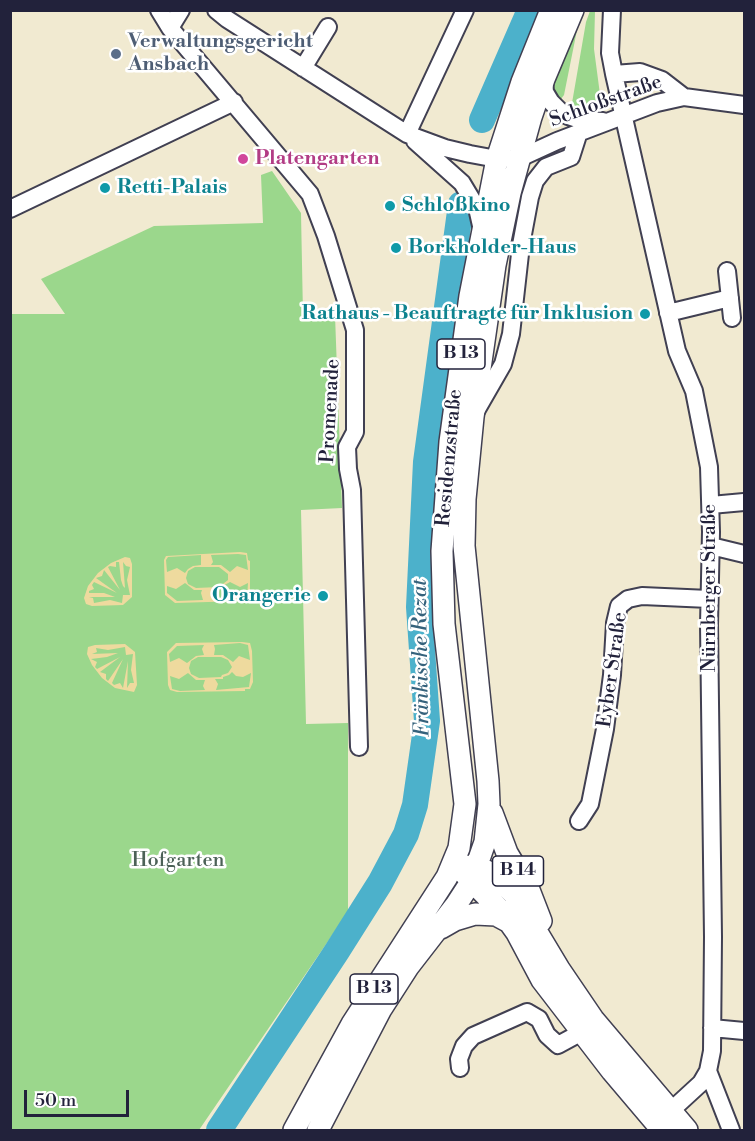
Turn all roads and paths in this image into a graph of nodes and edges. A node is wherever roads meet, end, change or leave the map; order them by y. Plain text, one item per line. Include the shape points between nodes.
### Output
1 (159, 10) edge
2 (181, 10) edge
3 (216, 10) edge
4 (465, 10) edge
5 (551, 10) edge
6 (573, 10) edge
7 (612, 10) edge
8 (328, 27) dead end
9 (170, 28) junction
10 (303, 69) junction
11 (614, 74) junction
12 (544, 79) junction
13 (684, 97) junction
14 (234, 102) junction
15 (744, 105) edge
16 (615, 118) junction
17 (579, 132) junction
18 (407, 134) junction
19 (520, 158) junction
20 (498, 159) junction
21 (10, 209) edge
22 (482, 232) junction
23 (727, 271) dead end
24 (730, 298) junction
25 (668, 313) junction
26 (732, 318) dead end
27 (473, 417) junction
28 (744, 502) edge
29 (711, 505) junction
30 (711, 546) junction
31 (744, 554) edge
32 (709, 599) junction
33 (359, 747) dead end
34 (489, 804) junction
35 (579, 821) dead end
36 (463, 868) junction
37 (509, 922) junction
38 (431, 936) junction
39 (542, 939) junction
40 (712, 1028) junction
41 (744, 1031) edge
42 (582, 1032) junction
43 (460, 1068) dead end
44 (708, 1071) junction
45 (663, 1122) edge
46 (294, 1131) edge
47 (318, 1131) edge
48 (687, 1131) edge
49 (731, 1131) edge

1 - 9 street, Promenade
2 - 9 street
3 - 10 street
4 - 18 street
5 - 20 main road, Residenzstraße / B 13 via 522,82
6 - 12 main road, Residenzstraße / B 13
7 - 11 street, Nürnberger Straße via 610,53
8 - 10 street
9 - 14 street, Promenade
10 - 18 street
11 - 13 street via 640,72 662,80
11 - 16 street, Nürnberger Straße
12 - 16 street via 550,102 568,116 580,120
12 - 19 main road, Residenzstraße / B 13
13 - 15 street, Schloßstraße
13 - 16 street, Schloßstraße via 657,102
14 - 21 street
14 - 33 street, Promenade via 310,194 355,330 355,432 347,447 352,490
16 - 17 street, Schloßstraße
16 - 25 street, Nürnberger Straße
17 - 19 street, Schloßstraße
17 - 27 street via 571,157 546,167 535,181 521,245 511,334 503,364
18 - 20 street via 445,148
18 - 22 street via 462,183 477,208
19 - 20 street
19 - 27 main road, Residenzstraße / B 13 via 495,265
20 - 22 main road, Residenzstraße / B 13
22 - 36 main road, Residenzstraße / B 13 via 457,378 442,551 444,624 465,804
23 - 24 street
24 - 25 street
24 - 26 street
25 - 29 street, Nürnberger Straße via 677,351 694,391 709,467
27 - 34 main road, Residenzstraße / B 13 via 464,546
28 - 29 street
29 - 30 street, Nürnberger Straße
30 - 31 street
30 - 32 street, Nürnberger Straße
32 - 35 street, Eyber Straße via 642,596 619,606 605,729 591,804
32 - 40 street, Nürnberger Straße
34 - 36 main road, B 13 via 488,829
34 - 39 main road, B 14 via 500,838 538,909
36 - 37 main road, B 14
36 - 38 main road, B 13 via 456,905
36 - 39 main road, B 14 via 493,874 504,882
36 - 46 main road, B 13 via 352,1024
37 - 38 main road, B 13 via 496,915 475,914 455,920
37 - 42 main road, B 14 via 542,980
38 - 47 main road, B 13 via 381,1009
39 - 45 main road, B 14
40 - 41 street
40 - 44 street, Nürnberger Straße
42 - 43 street via 558,1045 539,1019 527,1012 472,1036 459,1059
42 - 45 main road, B 14
44 - 45 street
44 - 49 street, Nürnberger Straße
45 - 48 main road, B 14

